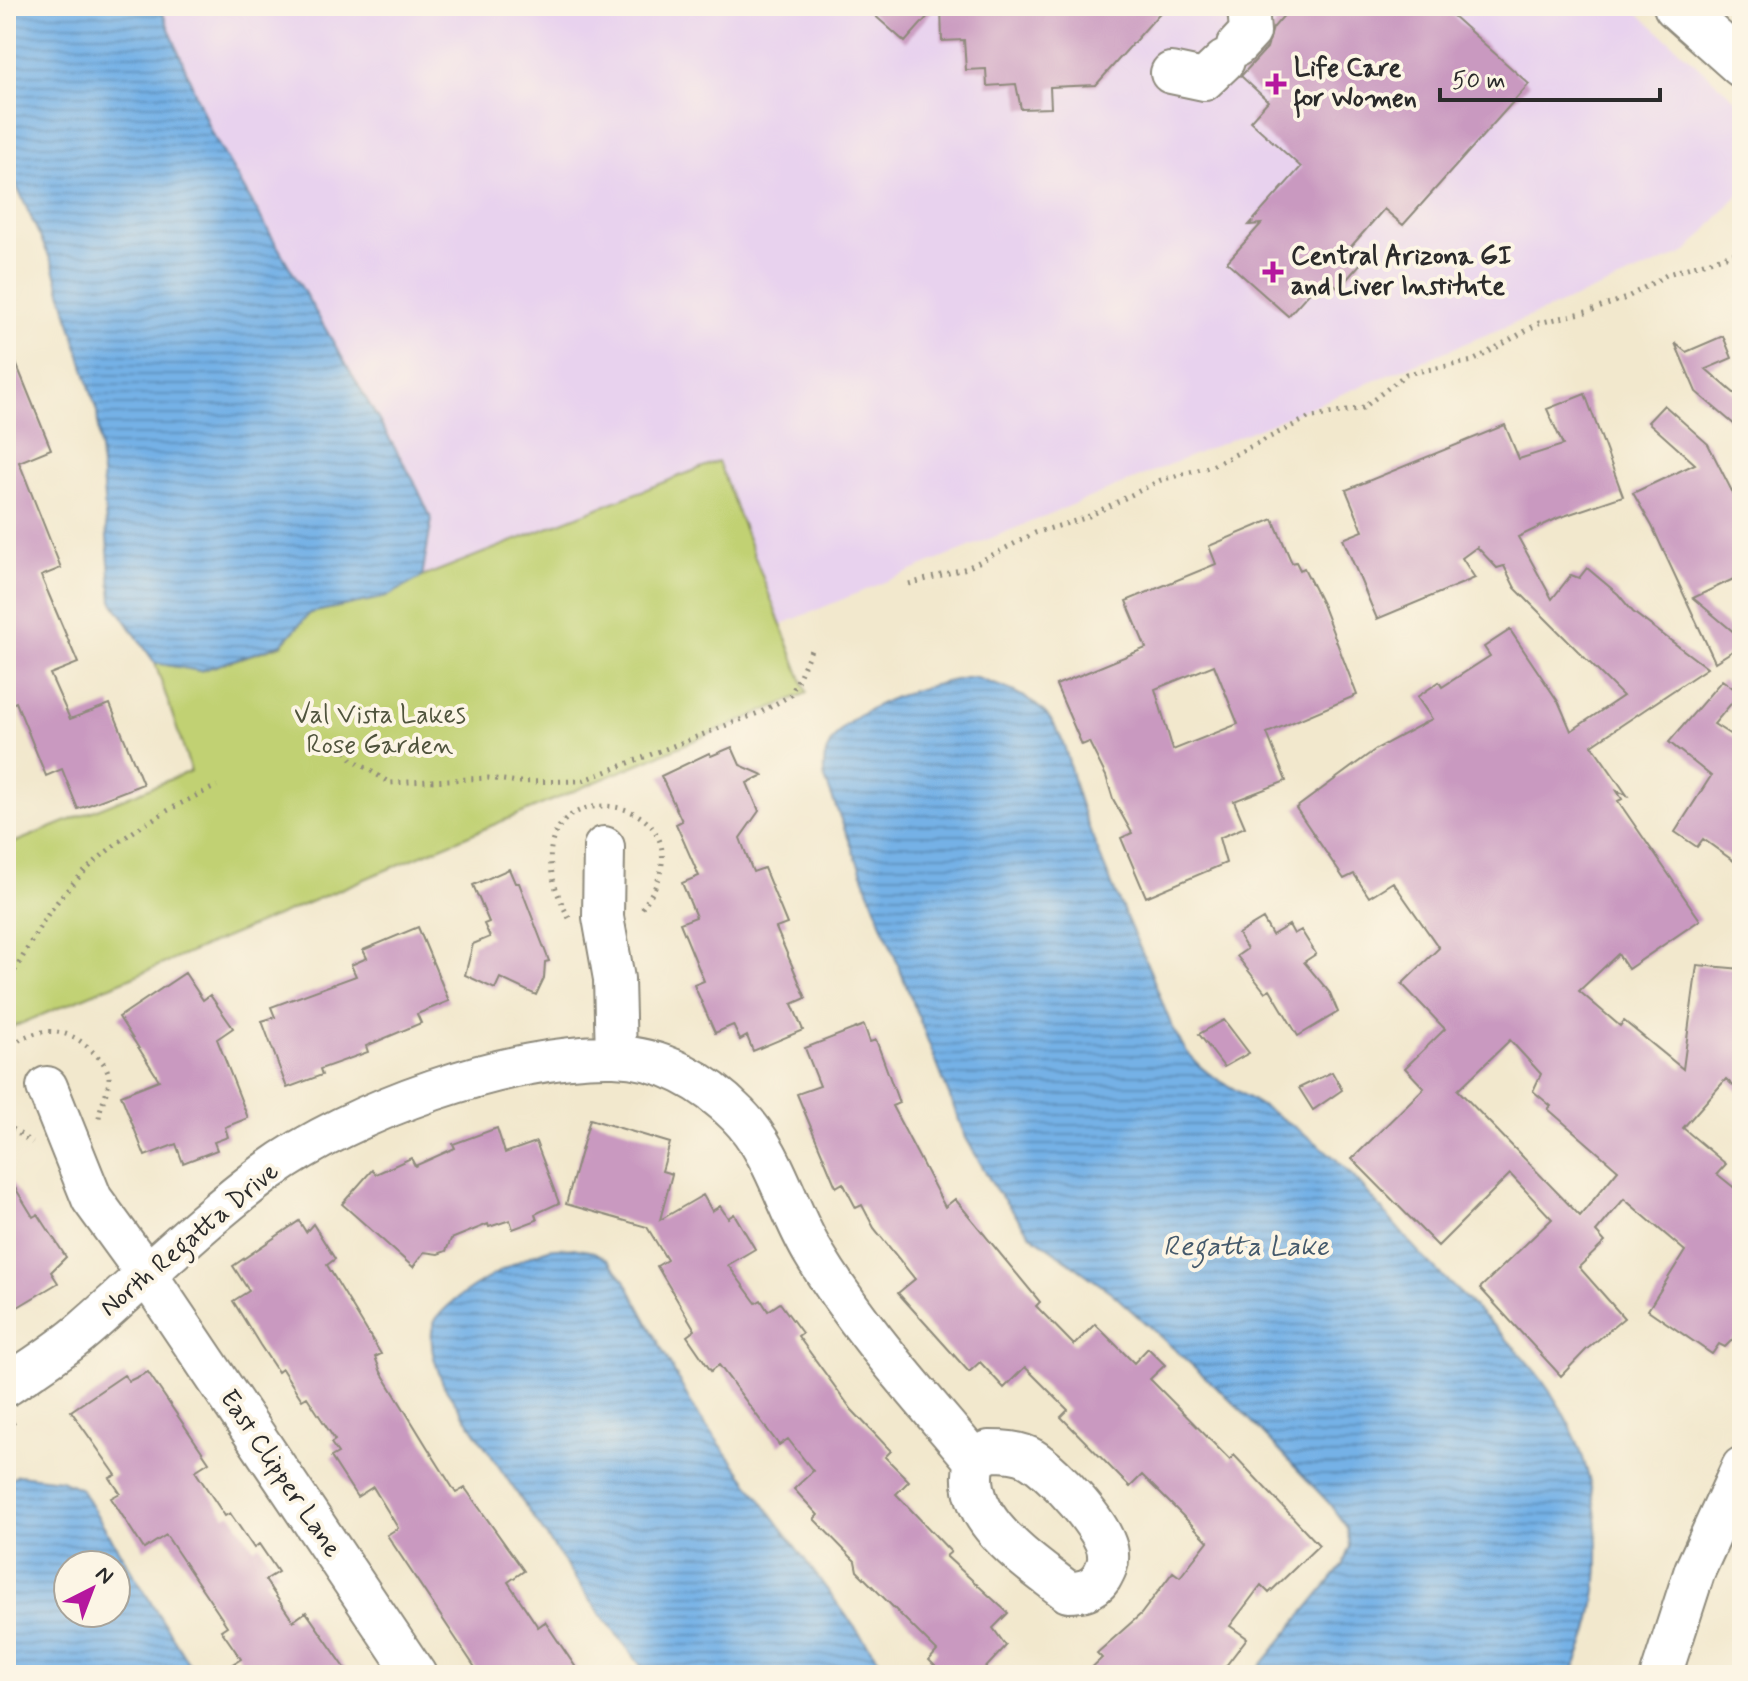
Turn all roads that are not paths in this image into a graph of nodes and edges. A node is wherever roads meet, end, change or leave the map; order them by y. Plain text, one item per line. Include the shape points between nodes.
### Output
1 (1248, 6) edge
2 (1676, 6) edge
3 (1742, 65) edge
4 (1171, 73) dead end
5 (604, 847) dead end
6 (616, 1056) junction
7 (47, 1087) dead end
8 (145, 1272) junction
9 (6, 1386) edge
10 (975, 1461) dead end
11 (1742, 1467) edge
12 (416, 1675) edge
13 (1661, 1675) edge

1 - 4 street via 1250,32 1204,80
2 - 3 main road
5 - 6 street via 603,917 614,979
6 - 8 street, North Regatta Drive via 541,1062 434,1088 352,1123 269,1170
6 - 10 street, North Regatta Drive via 671,1068 697,1081 741,1117 762,1146 813,1253 859,1323
7 - 8 street, East Clipper Lane via 92,1199
8 - 9 street, North Regatta Drive via 82,1332
8 - 12 street, East Clipper Lane
11 - 13 street via 1695,1570

